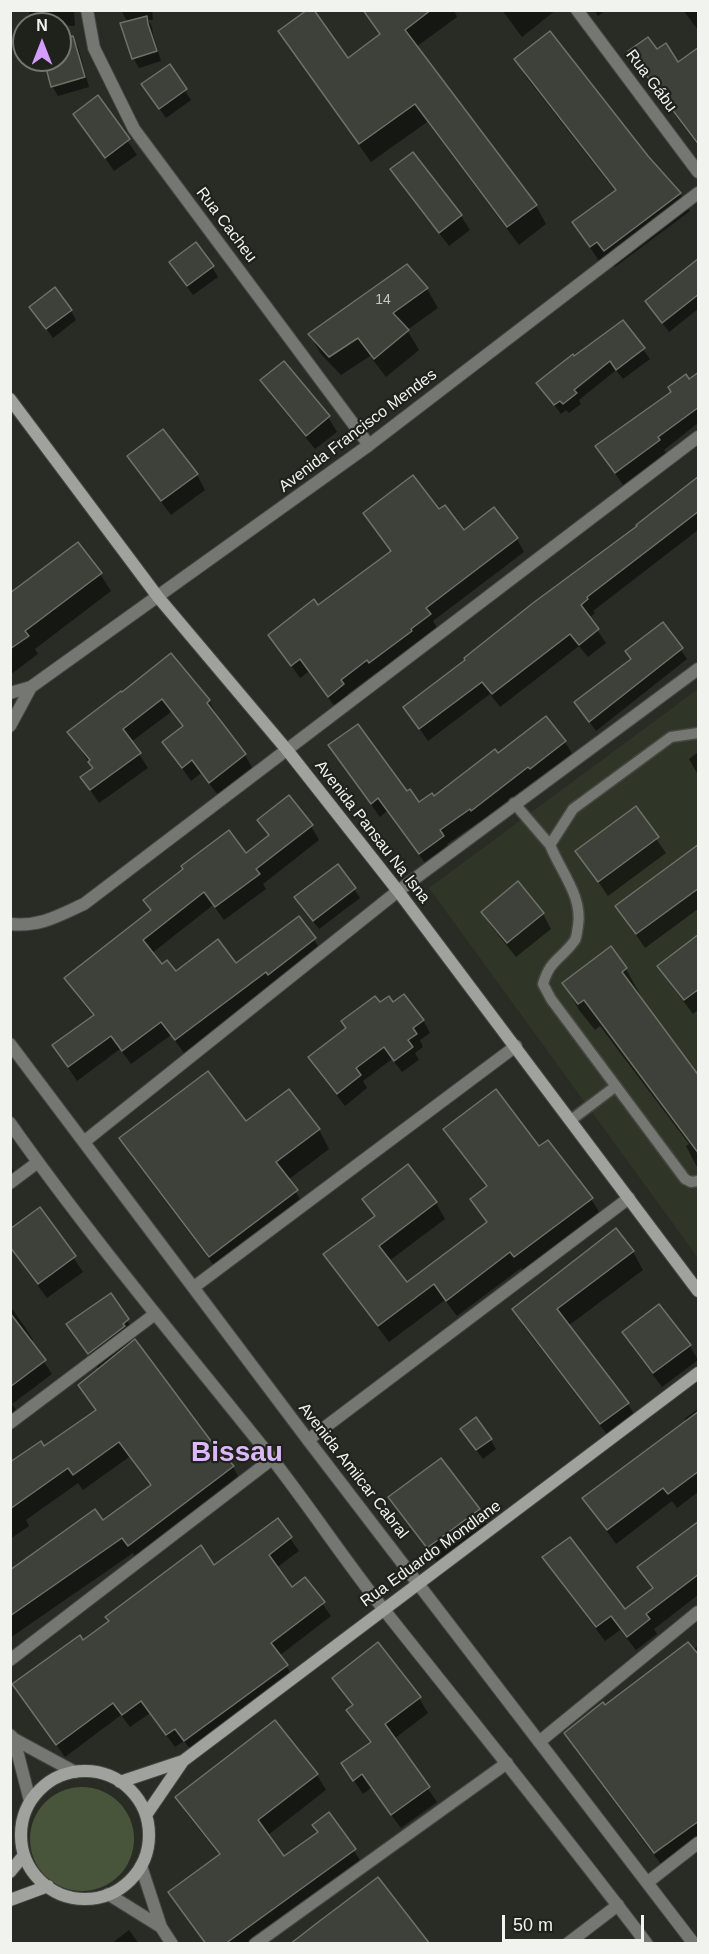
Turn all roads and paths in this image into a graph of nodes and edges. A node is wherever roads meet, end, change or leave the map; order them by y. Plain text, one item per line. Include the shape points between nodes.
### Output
1 (87, 10) edge
2 (577, 10) edge
3 (699, 172) edge
4 (699, 193) edge
5 (10, 399) edge
6 (699, 437) edge
7 (369, 445) junction
8 (158, 597) junction
9 (699, 669) edge
10 (31, 687) junction
11 (10, 693) edge
12 (10, 726) edge
13 (699, 733) edge
14 (287, 750) junction
15 (514, 803) junction
16 (550, 845) junction
17 (398, 891) junction
18 (10, 924) edge
19 (10, 1044) edge
20 (516, 1046) junction
21 (616, 1086) junction
22 (571, 1120) junction
23 (10, 1123) edge
24 (85, 1141) junction
25 (38, 1162) junction
26 (699, 1180) edge
27 (10, 1183) edge
28 (629, 1198) junction
29 (194, 1287) junction
30 (699, 1291) edge
31 (155, 1314) junction
32 (699, 1373) edge
33 (10, 1423) edge
34 (308, 1440) junction
35 (272, 1459) junction
36 (420, 1584) junction
37 (383, 1609) junction
38 (699, 1612) edge
39 (10, 1660) edge
40 (12, 1737) edge
41 (539, 1742) junction
42 (183, 1761) junction
43 (507, 1763) junction
44 (75, 1772) junction
45 (120, 1782) junction
46 (30, 1802) junction
47 (146, 1815) junction
48 (699, 1843) edge
49 (24, 1855) junction
50 (141, 1866) junction
51 (10, 1872) edge
52 (648, 1882) junction
53 (48, 1886) junction
54 (108, 1894) junction
55 (10, 1900) edge
56 (618, 1905) junction
57 (161, 1927) junction
58 (172, 1944) edge
59 (255, 1944) edge
60 (567, 1944) edge
61 (647, 1944) edge
62 (694, 1944) edge

1 - 7 street, Rua Cacheu via 94,48 134,129
2 - 3 street, Rua Gábu
4 - 7 street, Avenida Francisco Mendes
5 - 8 street, Avenida Pansau Na Isna
6 - 14 street
7 - 8 street, Avenida Francisco Mendes
8 - 10 street, Avenida Francisco Mendes
8 - 14 street, Avenida Pansau Na Isna
9 - 15 street
10 - 11 street
10 - 12 street
13 - 16 lane via 671,737 573,809
14 - 17 street, Avenida Pansau Na Isna
14 - 18 street via 84,904 48,922
15 - 16 lane
15 - 17 street
16 - 21 lane via 578,900 580,915 576,939 547,970 543,984
17 - 20 street, Avenida Pansau Na Isna
17 - 24 street
19 - 24 street, Avenida Amilcar Cabral
20 - 22 street, Avenida Pansau Na Isna
20 - 29 street
21 - 22 lane
21 - 26 lane via 685,1179
22 - 28 street, Avenida Pansau Na Isna
23 - 25 street
24 - 29 street, Avenida Amilcar Cabral
25 - 27 street
25 - 31 street
28 - 30 street, Avenida Pansau Na Isna
28 - 34 street
29 - 34 street, Avenida Amilcar Cabral
31 - 33 street
31 - 35 street
32 - 36 street, Rua Eduardo Mondlane
34 - 36 street, Avenida Amilcar Cabral
35 - 37 street
35 - 39 street
36 - 37 street, Rua Eduardo Mondlane
36 - 41 street, Avenida Amilcar Cabral
37 - 42 street, Rua Eduardo Mondlane
37 - 43 street
38 - 41 street
40 - 44 street
40 - 46 street
41 - 52 street, Avenida Amilcar Cabral
42 - 45 street, Rua Eduardo Mondlane
42 - 47 street, Rua Eduardo Mondlane
43 - 56 street
43 - 59 street
44 - 45 street via 91,1771
44 - 46 street via 56,1778
45 - 47 street via 134,1794
46 - 49 street via 23,1819
47 - 50 street via 149,1841
48 - 52 street
49 - 51 street
49 - 53 street via 31,1870
50 - 54 street via 124,1885
50 - 57 street
52 - 62 street, Avenida Amilcar Cabral
53 - 54 street via 77,1898
53 - 55 street
54 - 57 street
56 - 60 street
56 - 61 street
57 - 58 street

